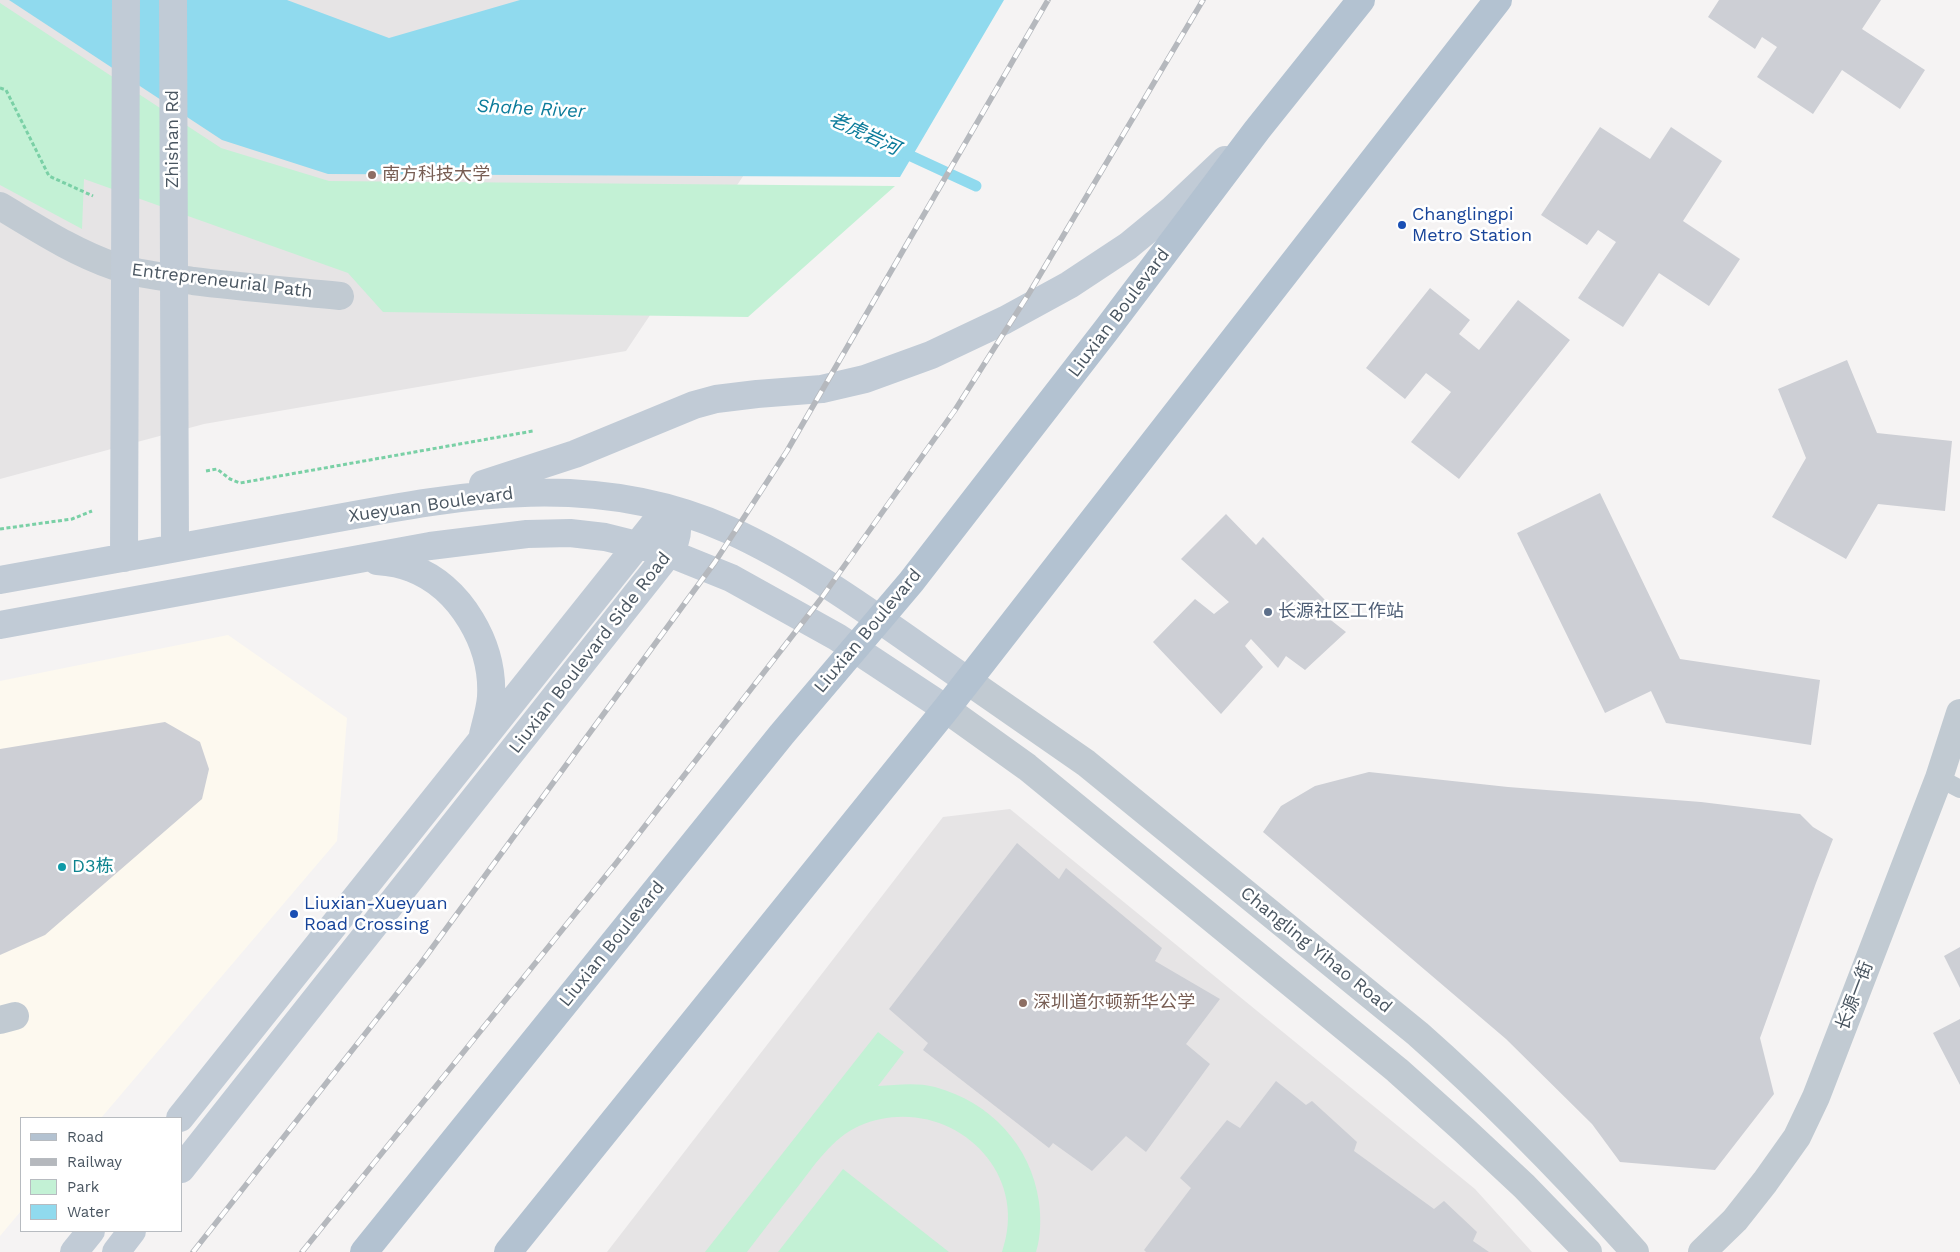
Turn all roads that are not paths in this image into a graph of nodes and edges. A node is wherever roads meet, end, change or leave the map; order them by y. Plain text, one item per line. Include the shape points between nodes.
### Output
1 (126, 0) edge
2 (172, 0) edge
3 (1361, 0) edge
4 (1498, 0) edge
5 (1257, 130) junction
6 (0, 206) edge
7 (126, 269) junction
8 (173, 278) junction
9 (340, 296) dead end
10 (427, 502) junction
11 (667, 508) junction
12 (637, 544) junction
13 (174, 548) junction
14 (669, 553) junction
15 (124, 558) junction
16 (353, 561) junction
17 (0, 580) edge
18 (878, 620) junction
19 (0, 625) edge
20 (854, 649) junction
21 (968, 681) junction
22 (946, 709) junction
23 (1960, 713) edge
24 (482, 739) junction
25 (1950, 783) edge
26 (181, 1117) edge
27 (182, 1168) edge
28 (90, 1232) edge
29 (131, 1232) edge
30 (74, 1252) edge
31 (116, 1252) edge
32 (364, 1252) edge
33 (508, 1252) edge
34 (1588, 1252) edge
35 (1635, 1252) edge
36 (1702, 1252) edge

1 - 7 main road
2 - 8 main road, Zhishan Rd
3 - 5 main road, Liuxian Boulevard
4 - 21 main road
5 - 10 main road via 1173,209 1128,246 1069,285 931,355 865,379 822,389 716,399 668,414 575,454
5 - 18 main road, Liuxian Boulevard via 1095,345
6 - 7 street, Entrepreneurial Path via 89,257
7 - 8 street, Entrepreneurial Path
7 - 15 main road
8 - 9 street, Entrepreneurial Path
8 - 13 main road, Zhishan Rd
10 - 11 main road, Xueyuan Boulevard via 501,494 568,492 609,495
10 - 13 main road, Xueyuan Boulevard
11 - 12 main road, Liuxian Boulevard Side Road
11 - 14 main road, Liuxian Boulevard Side Road via 676,519 678,532
11 - 18 main road, Xueyuan Boulevard via 728,529 767,549
12 - 14 main road
12 - 16 main road via 570,533 527,534 430,546
12 - 24 main road, Liuxian Boulevard Side Road
13 - 15 main road, Xueyuan Boulevard
14 - 20 main road via 761,594
14 - 27 main road, Liuxian Boulevard Side Road
15 - 17 main road, Xueyuan Boulevard
16 - 19 main road
16 - 24 main road via 392,562 412,568 436,583 461,606 477,632 488,672 491,696
18 - 20 main road, Liuxian Boulevard
18 - 21 main road, Xueyuan Boulevard
20 - 22 main road
20 - 32 main road, Liuxian Boulevard
21 - 22 main road
21 - 35 street, Changling Yihao Road via 1086,763 1418,1034 1514,1124
22 - 33 main road
22 - 34 street via 1027,767 1397,1070 1524,1186
23 - 25 street, 长源一街
24 - 26 main road, Liuxian Boulevard Side Road
25 - 36 street, 长源一街 via 1797,1137 1735,1220
28 - 30 main road
29 - 31 main road

